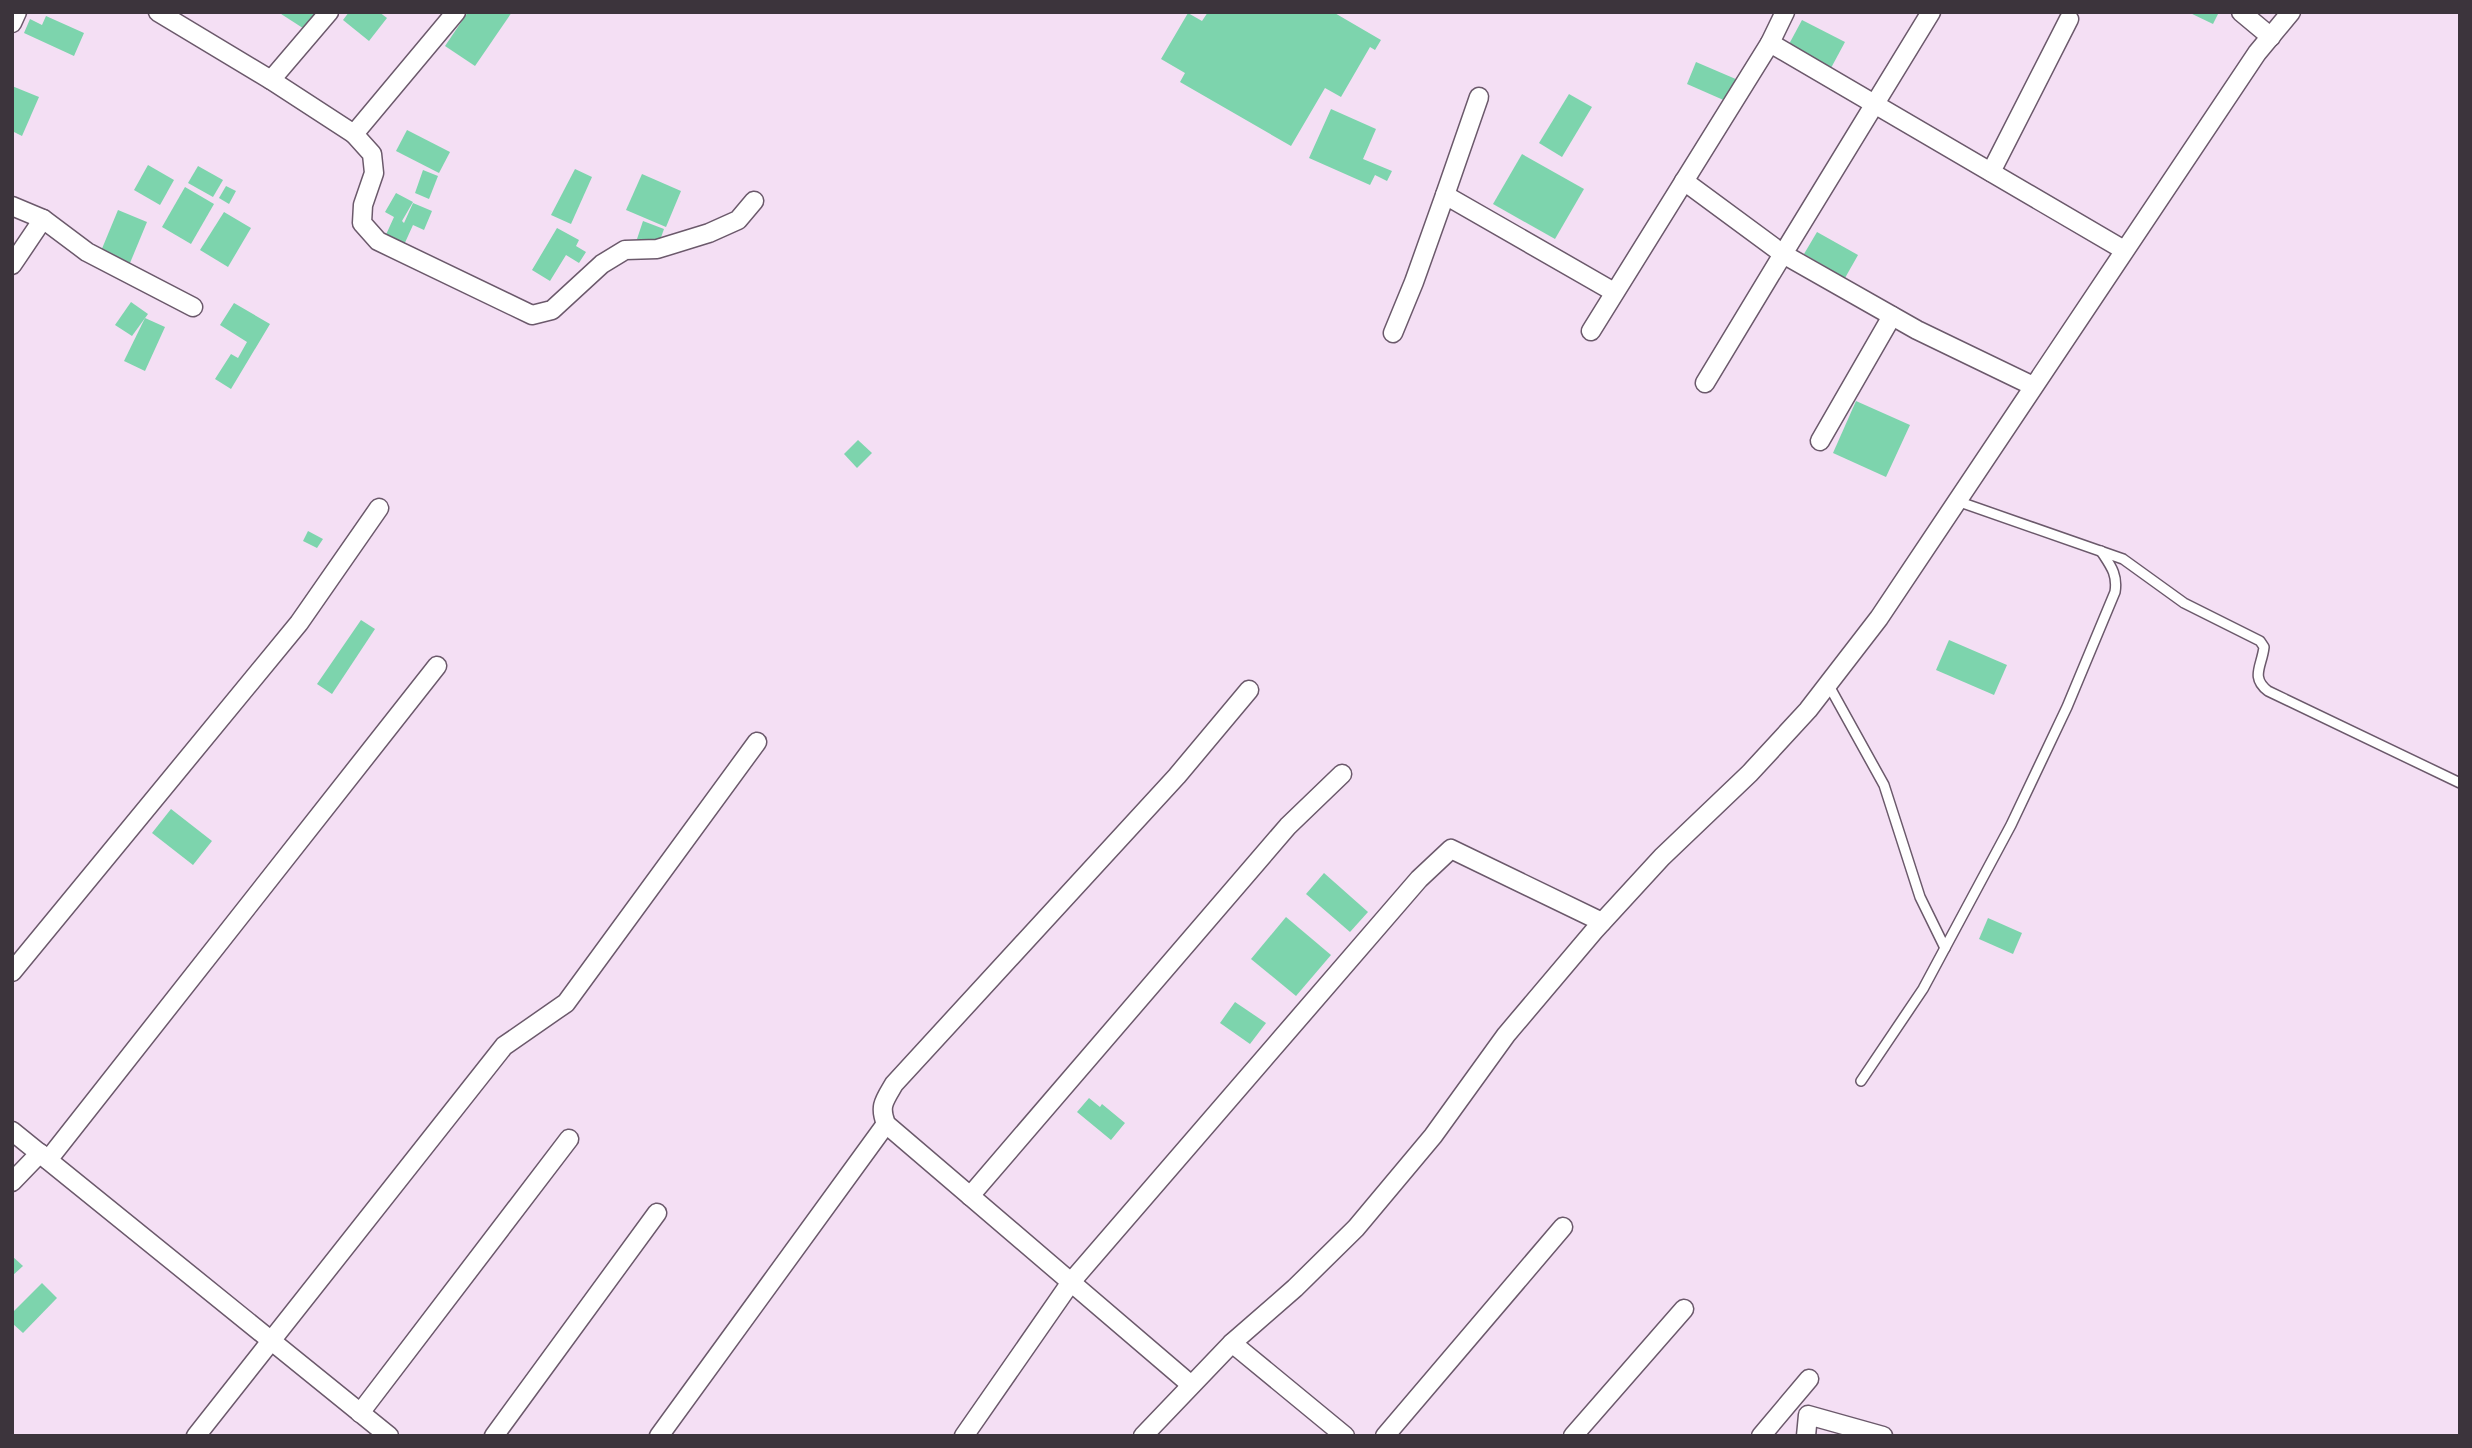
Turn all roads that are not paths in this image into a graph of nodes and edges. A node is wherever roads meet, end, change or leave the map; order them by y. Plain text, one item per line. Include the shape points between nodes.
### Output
1 (17, 12) edge
2 (158, 12) edge
3 (329, 12) edge
4 (456, 12) edge
5 (1784, 12) edge
6 (1931, 12) edge
7 (2241, 12) edge
8 (2291, 12) edge
9 (2069, 19) dead end
10 (12, 23) edge
11 (2271, 37) junction
12 (1770, 43) junction
13 (271, 80) junction
14 (1479, 97) dead end
15 (1875, 105) junction
16 (354, 134) junction
17 (1991, 172) junction
18 (1684, 181) junction
19 (1445, 195) junction
20 (754, 201) dead end
21 (12, 206) edge
22 (43, 219) junction
23 (2124, 250) junction
24 (1783, 254) junction
25 (12, 265) edge
26 (1615, 292) junction
27 (193, 307) dead end
28 (1892, 316) junction
29 (1591, 331) dead end
30 (1393, 333) dead end
31 (1705, 383) dead end
32 (2033, 386) junction
33 (1820, 440) dead end
34 (1957, 501) junction
35 (379, 508) dead end
36 (2100, 549) junction
37 (437, 666) dead end
38 (1828, 684) junction
39 (1249, 690) dead end
40 (757, 741) dead end
41 (1342, 774) dead end
42 (2460, 783) edge
43 (1602, 922) junction
44 (1945, 948) junction
45 (12, 972) edge
46 (1861, 1081) dead end
47 (886, 1125) junction
48 (12, 1131) edge
49 (569, 1139) dead end
50 (44, 1157) junction
51 (12, 1182) edge
52 (970, 1196) junction
53 (657, 1213) dead end
54 (1563, 1227) dead end
55 (1071, 1282) junction
56 (1684, 1309) dead end
57 (271, 1340) junction
58 (1232, 1343) junction
59 (1809, 1379) dead end
60 (1190, 1384) junction
61 (360, 1413) junction
62 (196, 1436) edge
63 (389, 1436) edge
64 (494, 1436) edge
65 (659, 1436) edge
66 (964, 1436) edge
67 (1143, 1436) edge
68 (1345, 1436) edge
69 (1385, 1436) edge
70 (1573, 1436) edge
71 (1761, 1436) edge
72 (1806, 1436) edge
73 (1883, 1436) edge

1 - 10 street
2 - 13 street
3 - 13 street
4 - 16 street
5 - 12 street
6 - 15 street
7 - 11 street
8 - 11 street
9 - 17 street
11 - 23 street
12 - 15 street
12 - 18 street
13 - 16 street
14 - 19 street
15 - 17 street
15 - 24 street
16 - 20 street via 372,154 374,173 362,223 378,241 532,315 552,310 602,264 625,250 657,249 709,233 738,220
17 - 23 street
18 - 24 street
18 - 26 street
19 - 26 street
19 - 30 street
21 - 22 street
22 - 25 street
22 - 27 street via 87,252
23 - 32 street
24 - 28 street
24 - 31 street
26 - 29 street
28 - 32 street
28 - 33 street
32 - 34 street
34 - 36 lane
34 - 38 street via 1880,618
35 - 45 street via 299,623
36 - 42 lane via 2141,570 2183,604 2260,641 2264,647 2257,679 2268,691
36 - 44 lane via 2117,581 2111,604 2040,766
37 - 50 street
38 - 43 street via 1750,773
38 - 44 lane via 1884,785 1920,897
39 - 47 street via 1177,776 894,1084 881,1112
40 - 57 street via 566,1003 504,1046
41 - 52 street via 1288,826
43 - 55 street via 1451,849 1419,879
43 - 58 street via 1506,1035 1433,1136 1356,1227
44 - 46 lane
47 - 52 street
47 - 65 street
48 - 50 street
49 - 61 street
50 - 51 street
50 - 57 street
52 - 55 street
53 - 64 street
54 - 69 street
55 - 60 street
55 - 66 street
56 - 70 street
57 - 61 street
57 - 62 street
58 - 60 street
58 - 68 street
59 - 71 street
60 - 67 street
61 - 63 street
72 - 73 street via 1808,1415

